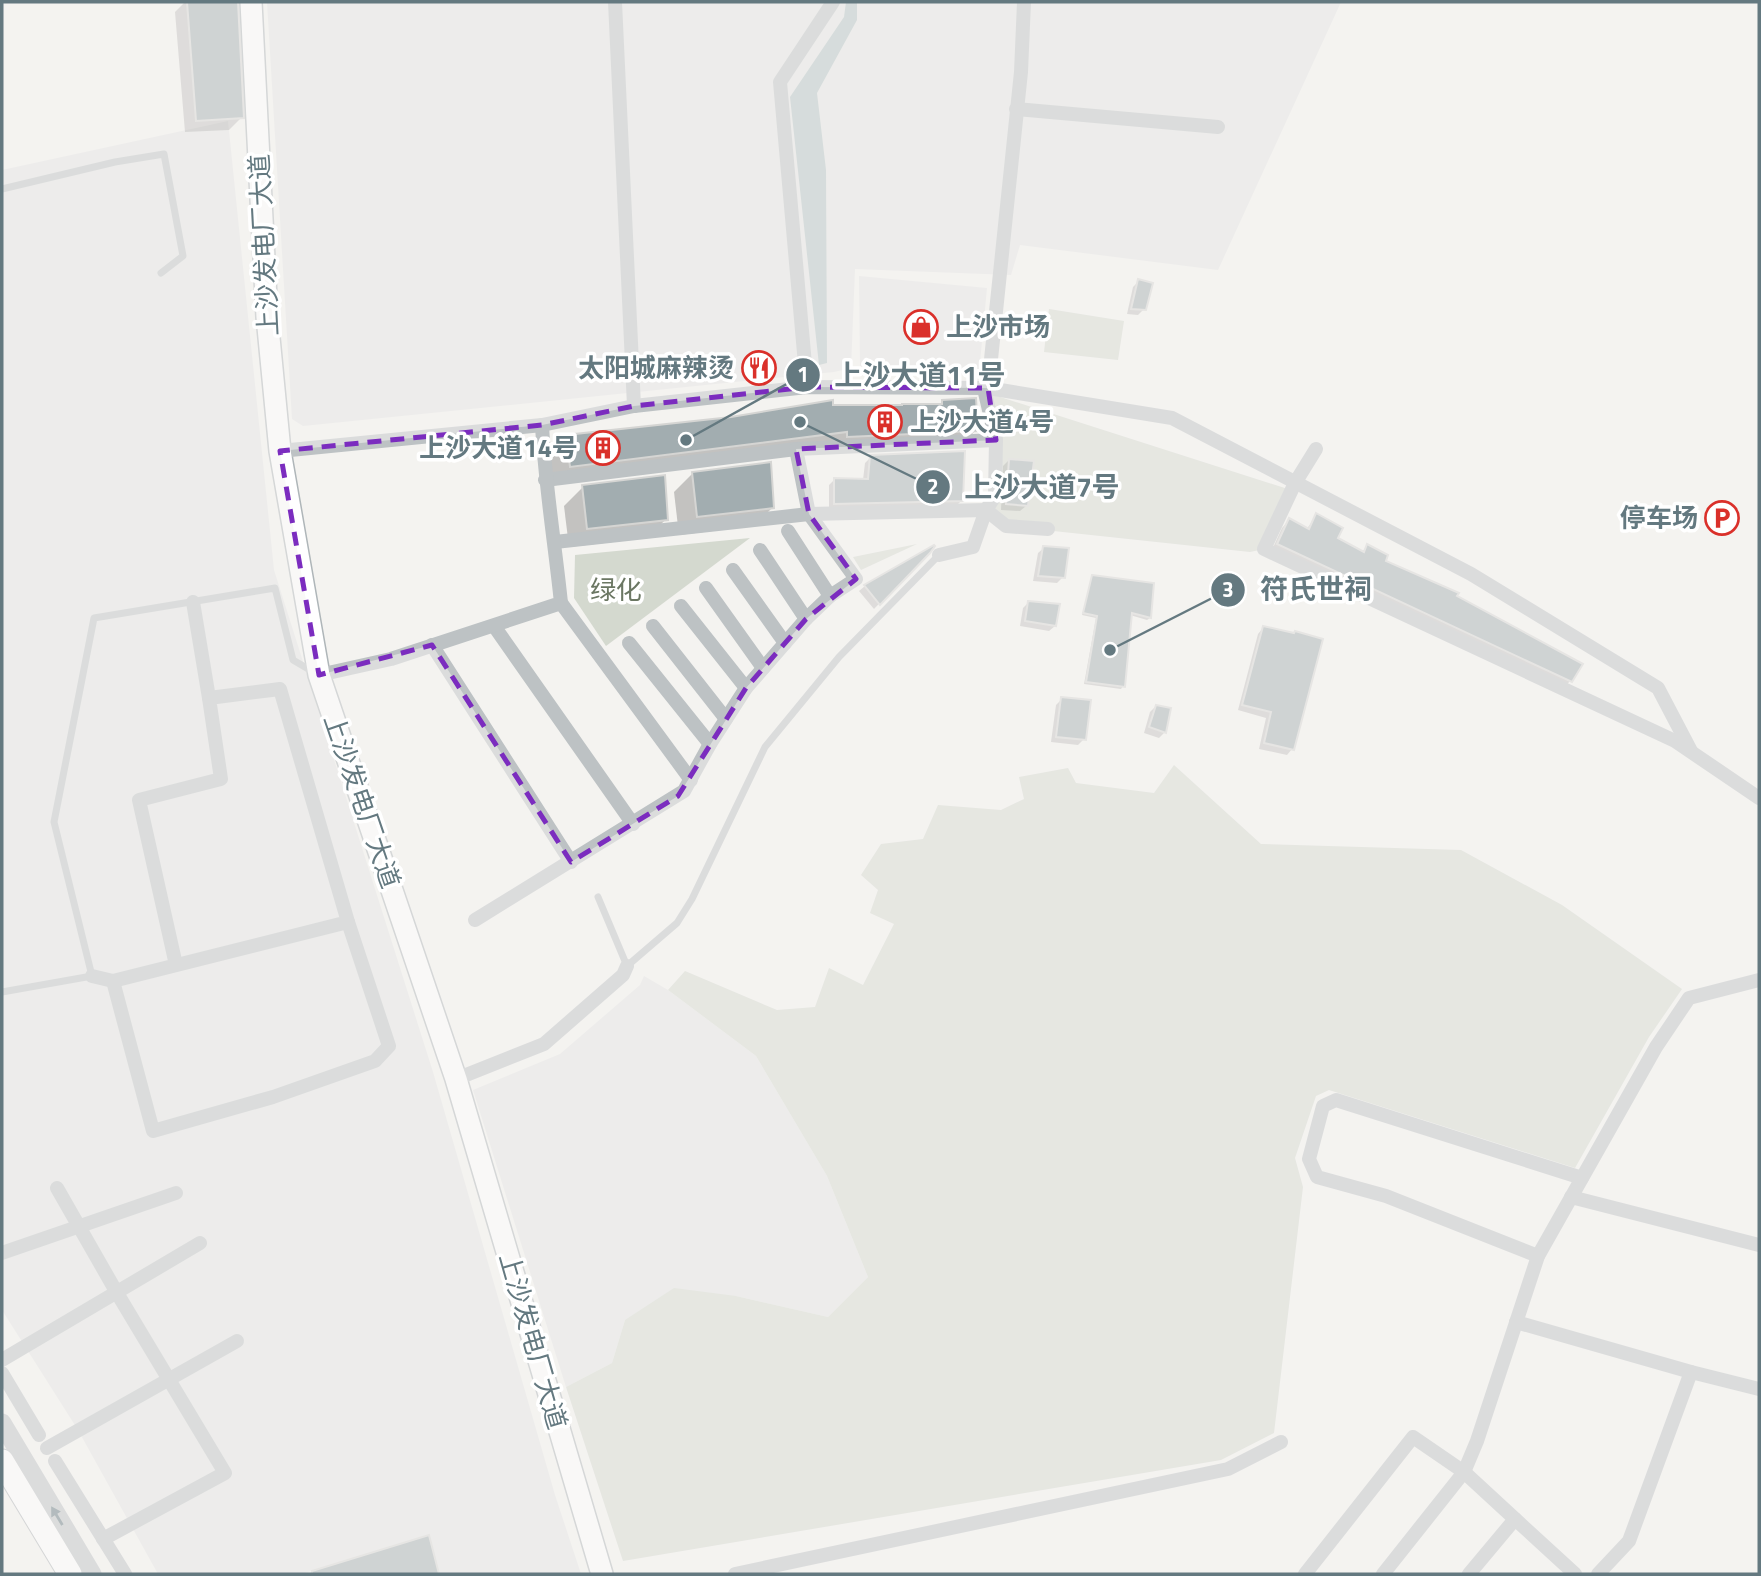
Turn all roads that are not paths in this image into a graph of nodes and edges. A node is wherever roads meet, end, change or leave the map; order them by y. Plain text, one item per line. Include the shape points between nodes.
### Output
1 (251, 2) edge
2 (615, 2) edge
3 (833, 2) edge
4 (1024, 2) edge
5 (1016, 109) junction
6 (1218, 127) dead end
7 (2, 189) edge
8 (161, 273) dead end
9 (807, 387) junction
10 (988, 387) junction
11 (634, 406) junction
12 (542, 425) junction
13 (996, 440) junction
14 (796, 449) junction
15 (1316, 449) dead end
16 (280, 451) junction
17 (545, 480) junction
18 (1295, 482) junction
19 (986, 510) junction
20 (809, 514) junction
21 (1048, 529) dead end
22 (788, 531) dead end
23 (555, 541) junction
24 (760, 550) dead end
25 (939, 555) joint
26 (733, 570) dead end
27 (706, 588) dead end
28 (830, 596) junction
29 (192, 602) junction
30 (561, 603) junction
31 (681, 606) dead end
32 (806, 619) junction
33 (494, 626) junction
34 (653, 626) dead end
35 (628, 643) dead end
36 (785, 643) junction
37 (432, 645) junction
38 (763, 668) junction
39 (319, 675) junction
40 (746, 688) junction
41 (209, 698) junction
42 (726, 719) junction
43 (710, 744) junction
44 (1691, 751) junction
45 (691, 780) junction
46 (1759, 798) edge
47 (633, 824) junction
48 (571, 862) junction
49 (598, 897) dead end
50 (475, 920) dead end
51 (348, 922) junction
52 (176, 965) junction
53 (627, 966) junction
54 (92, 976) junction
55 (1759, 980) edge
56 (113, 981) junction
57 (2, 992) edge
58 (456, 1079) junction
59 (1582, 1178) junction
60 (57, 1188) dead end
61 (176, 1193) dead end
62 (1572, 1197) junction
63 (79, 1226) junction
64 (200, 1243) dead end
65 (1759, 1245) edge
66 (2, 1253) edge
67 (1538, 1255) junction
68 (117, 1293) junction
69 (1516, 1322) junction
70 (237, 1341) dead end
71 (2, 1360) edge
72 (1691, 1372) junction
73 (2, 1373) edge
74 (169, 1379) junction
75 (1759, 1389) edge
76 (2, 1423) edge
77 (39, 1434) dead end
78 (1282, 1442) dead end
79 (47, 1448) dead end
80 (2, 1461) edge
81 (55, 1461) dead end
82 (1464, 1472) junction
83 (1515, 1520) junction
84 (103, 1539) junction
85 (70, 1574) edge
86 (93, 1574) edge
87 (125, 1574) edge
88 (602, 1574) edge
89 (735, 1574) edge
90 (1305, 1574) edge
91 (1383, 1574) edge
92 (1469, 1574) edge
93 (1575, 1574) edge
94 (1598, 1574) edge

1 - 16 main road, 上沙发电厂大道 via 267,317
2 - 11 street
3 - 9 street via 780,82
4 - 5 street
5 - 6 street
5 - 10 street
7 - 8 lane via 164,154 183,256
9 - 10 street
9 - 11 street
10 - 13 street via 985,393
10 - 18 street via 1172,418
11 - 12 street
12 - 16 street
12 - 17 street
13 - 14 street
13 - 19 street via 995,496
14 - 17 street
14 - 20 street
15 - 18 street
16 - 39 main road, 上沙发电厂大道
17 - 23 street
18 - 44 street via 1471,574 1658,688
18 - 44 street via 1264,549
19 - 20 street
19 - 21 street via 1006,526
19 - 25 street via 973,547
20 - 23 street
20 - 28 street via 856,579
22 - 28 street
23 - 30 street
24 - 32 street
25 - 53 lane via 839,657 765,747 677,923
26 - 36 street
27 - 38 street
28 - 32 street
29 - 39 lane via 275,588 293,660
29 - 41 street
29 - 54 lane via 94,618 54,822
30 - 33 street
30 - 45 street
31 - 40 street
32 - 36 street
33 - 37 street
33 - 47 street
34 - 42 street
35 - 43 street
36 - 38 street
37 - 39 street
37 - 48 street
38 - 40 street
39 - 58 main road, 上沙发电厂大道
40 - 42 street
41 - 51 street via 279,689
41 - 52 street via 221,779 139,800
42 - 43 street
43 - 45 street
44 - 46 street
45 - 47 street via 684,791
47 - 48 street
48 - 50 street
49 - 53 lane
51 - 52 street
51 - 56 street via 389,1046 375,1061 273,1097 153,1131
52 - 56 street
53 - 58 street via 624,975 544,1044
54 - 56 street
54 - 57 lane
55 - 59 street via 1689,998
58 - 88 main road, 上沙发电厂大道
59 - 62 street
59 - 67 street via 1336,1100 1323,1106 1309,1159 1317,1177 1386,1196
60 - 63 street
61 - 63 street
62 - 65 street
62 - 67 street
63 - 66 street
63 - 68 street
64 - 68 street
67 - 69 street
68 - 71 street
68 - 74 street
69 - 72 street
69 - 82 street
70 - 74 street
72 - 75 street
72 - 94 street via 1629,1541
73 - 77 street
74 - 79 street
74 - 84 street via 225,1473
86 -> 76 street
78 - 89 street via 1228,1469
80 - 85 main road
81 - 84 street
82 - 83 street
82 - 90 street via 1413,1437
82 - 91 street
83 - 92 street
83 - 93 street
84 - 87 street

